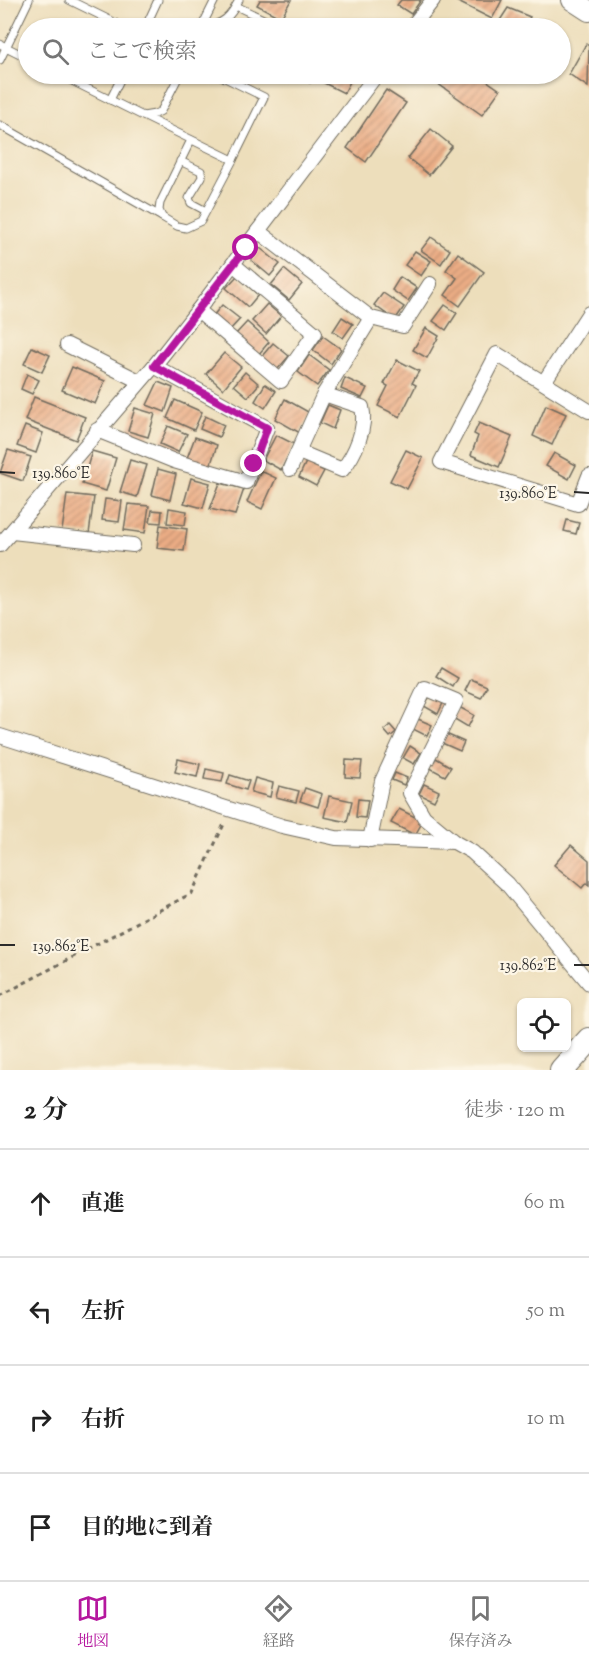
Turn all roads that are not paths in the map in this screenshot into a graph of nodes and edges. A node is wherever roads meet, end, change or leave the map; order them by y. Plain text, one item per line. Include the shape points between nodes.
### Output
1 (30, 0) edge
2 (69, 0) edge
3 (158, 0) edge
4 (215, 0) edge
5 (433, 0) edge
6 (572, 0) edge
7 (237, 3) edge
8 (589, 11) edge
9 (20, 18) edge
10 (106, 18) edge
11 (150, 18) edge
12 (207, 18) edge
13 (229, 18) edge
14 (264, 18) edge
15 (419, 18) edge
16 (18, 21) edge
17 (4, 45) edge
18 (18, 53) edge
19 (0, 60) edge
20 (78, 84) edge
21 (118, 84) edge
22 (175, 84) edge
23 (237, 84) edge
24 (369, 84) edge
25 (110, 100) junction
26 (143, 116) junction
27 (0, 125) edge
28 (191, 140) junction
29 (233, 160) junction
30 (180, 161) junction
31 (206, 212) junction
32 (162, 218) junction
33 (258, 231) junction
34 (233, 264) junction
35 (429, 284) dead end
36 (198, 310) junction
37 (589, 313) edge
38 (371, 318) junction
39 (67, 345) dead end
40 (154, 366) junction
41 (139, 381) junction
42 (544, 382) junction
43 (324, 394) junction
44 (589, 411) edge
45 (97, 430) junction
46 (298, 452) junction
47 (290, 469) dead end
48 (589, 476) edge
49 (12, 532) junction
50 (0, 545) edge
51 (133, 545) dead end
52 (0, 736) edge
53 (370, 840) junction
54 (454, 842) junction
55 (589, 983) edge
56 (589, 1040) edge
57 (562, 1070) edge

1 - 9 lane
2 - 10 lane
3 - 11 lane
4 - 12 lane
5 - 15 street
6 - 8 main road
7 - 13 lane
7 - 14 lane
16 - 17 lane
17 - 18 lane
17 - 19 lane
20 - 25 lane
21 - 25 lane
22 - 26 lane via 161,111
23 - 29 lane via 264,97
24 - 33 street
25 - 26 lane
26 - 28 lane
27 - 32 lane
28 - 29 lane
28 - 30 lane
29 - 31 lane
30 - 31 lane via 201,171 202,177 189,198 190,203
30 - 32 lane via 160,202
31 - 32 lane via 201,221 186,228
33 - 34 street
33 - 38 street
34 - 36 street
34 - 36 street via 315,333 281,381
35 - 38 street via 403,326
36 - 40 street
37 - 42 street
38 - 43 street
39 - 41 street
40 - 41 street
40 - 45 street via 267,428 246,483 174,461
41 - 45 street
42 - 44 street
42 - 48 street via 497,354 441,462 578,504
43 - 46 street
43 - 46 street via 362,407 364,417 352,458 342,470
45 - 49 street
46 - 47 street
49 - 50 street
49 - 51 street
52 - 53 street via 282,826 336,838
53 - 54 street
53 - 54 street via 382,781 426,688 456,701 410,793 424,817
54 - 55 street via 472,852 507,884
56 - 57 highway

